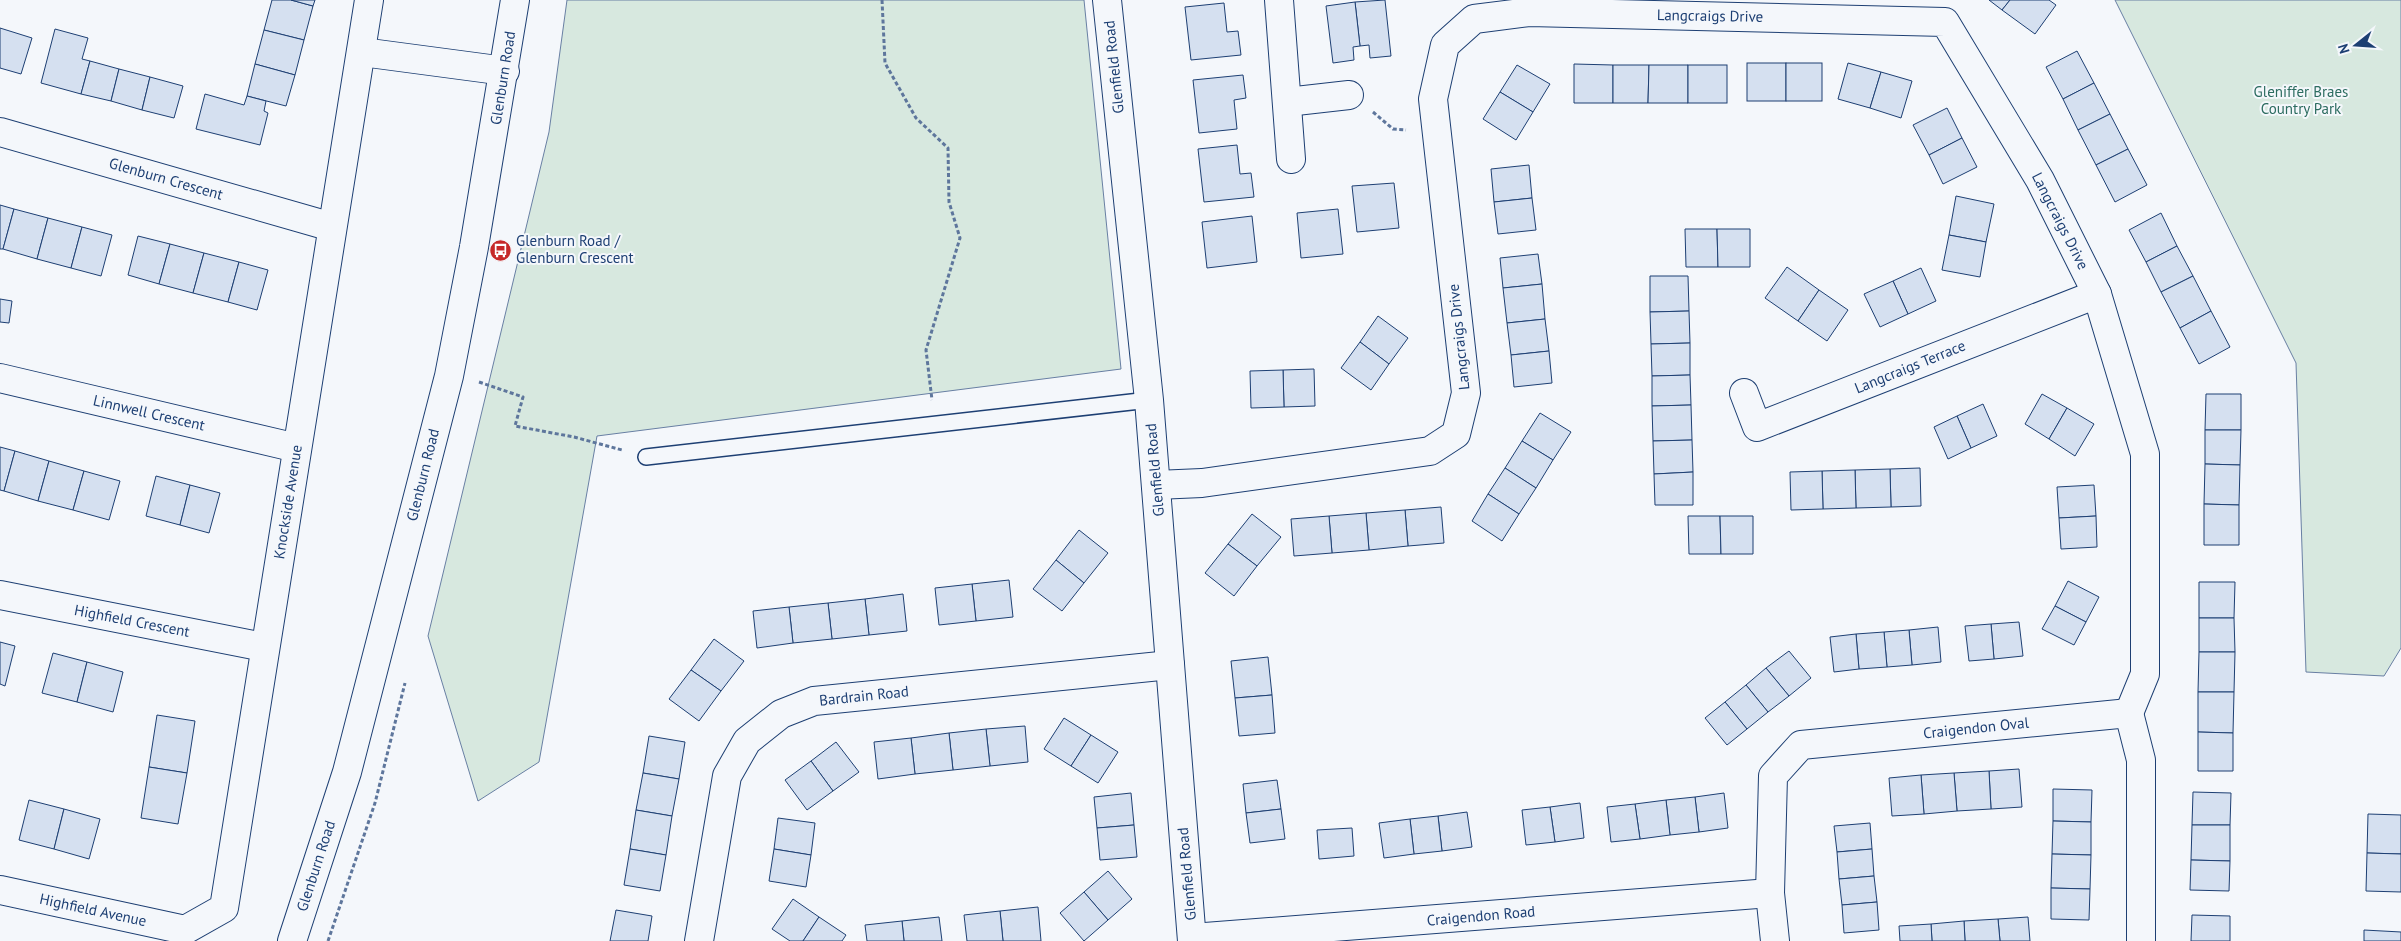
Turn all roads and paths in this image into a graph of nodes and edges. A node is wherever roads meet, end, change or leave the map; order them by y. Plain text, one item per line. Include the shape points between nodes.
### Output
1 (369, 0) edge
2 (515, 0) edge
3 (882, 0) edge
4 (1107, 0) edge
5 (1279, 0) edge
6 (362, 52) junction
7 (505, 70) junction
8 (1349, 95) joint
9 (1287, 102) junction
10 (0, 132) edge
11 (1436, 132) junction
12 (1292, 159) dead end
13 (332, 228) junction
14 (2097, 294) junction
15 (0, 378) edge
16 (477, 382) dead end
17 (1744, 393) dead end
18 (1149, 400) junction
19 (934, 423) junction
20 (297, 448) junction
21 (646, 456) joint
22 (1156, 485) junction
23 (0, 595) edge
24 (264, 647) junction
25 (1170, 665) junction
26 (2129, 713) junction
27 (0, 890) edge
28 (1770, 893) junction
29 (185, 930) joint
30 (1192, 939) edge
31 (292, 941) edge
32 (698, 941) edge
33 (1775, 941) edge
34 (2141, 941) edge

1 - 6 street, Knockside Avenue
2 - 7 street, Glenburn Road
3 - 19 path via 885,63 916,118 948,148 949,202 960,238 926,350
4 - 18 street, Glenfield Road
5 - 9 street
6 - 7 street
6 - 13 street, Knockside Avenue
7 - 31 street, Glenburn Road via 449,376 347,772
8 - 9 street
8 - 11 path via 1393,129
9 - 12 street
10 - 13 street, Glenburn Crescent
11 - 14 street, Langcraigs Drive via 1433,99 1445,45 1474,19 1529,12 1945,22 2040,180
11 - 22 street, Langcraigs Drive via 1466,393 1456,434 1430,451 1202,483
13 - 20 street, Knockside Avenue
14 - 17 street, Langcraigs Terrace via 1757,427
14 - 26 street, Langcraigs Drive via 2145,454 2145,674
15 - 20 street, Linnwell Crescent
16 - 21 path via 523,397 515,426
18 - 19 lane
18 - 22 street, Glenfield Road
19 - 21 lane
20 - 24 street, Knockside Avenue
22 - 25 street, Glenfield Road
23 - 24 street, Highfield Crescent
24 - 29 street, Knockside Avenue via 224,908
25 - 30 street, Glenfield Road
25 - 32 street, Bardrain Road via 814,701 781,714 747,741 727,776
26 - 28 street, Craigendon Oval via 1801,745 1773,776
26 - 34 street via 2141,760
27 - 29 street, Highfield Avenue
28 - 30 street, Craigendon Road
28 - 33 street, Craigendon Oval

